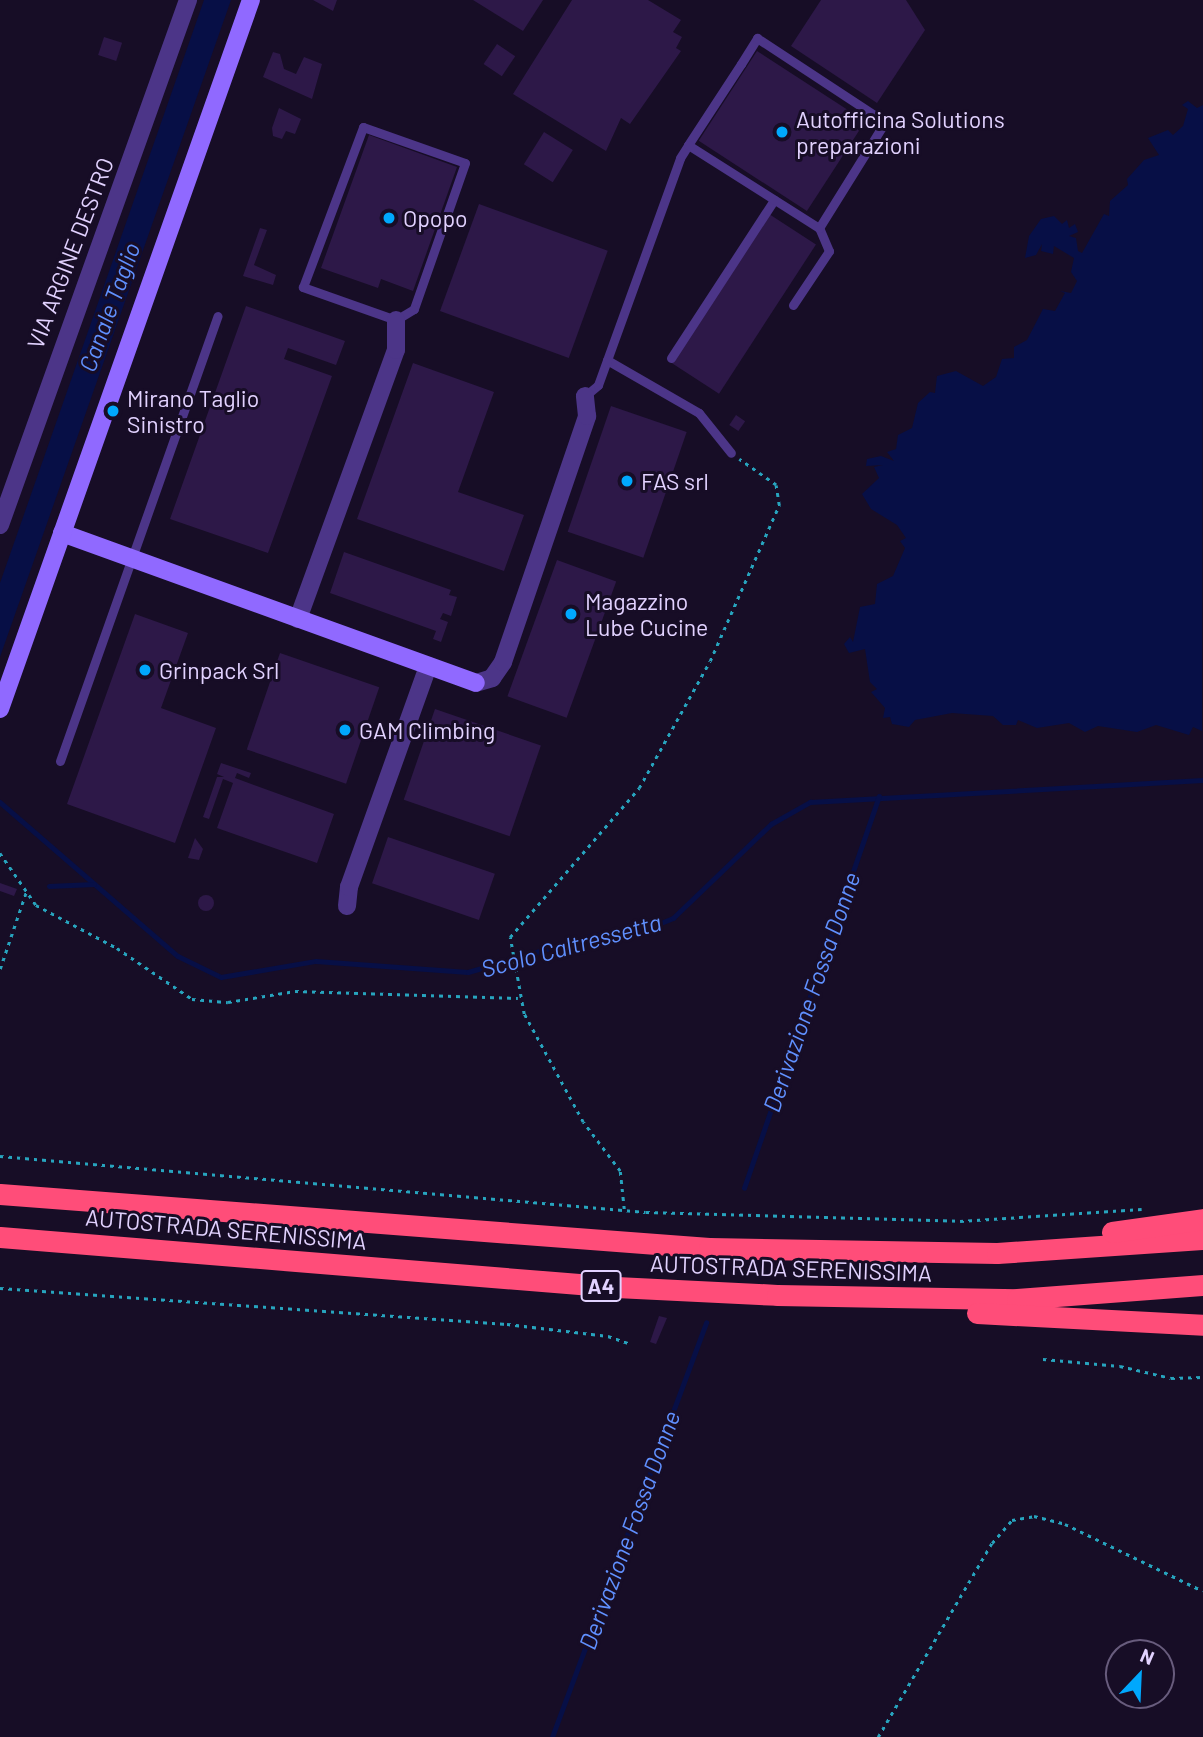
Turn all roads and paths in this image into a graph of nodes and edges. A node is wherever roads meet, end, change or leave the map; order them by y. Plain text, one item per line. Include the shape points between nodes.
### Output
1 (188, 0) edge
2 (251, 0) edge
3 (688, 145) junction
4 (774, 200) junction
5 (819, 229) junction
6 (793, 305) dead end
7 (218, 316) dead end
8 (396, 320) junction
9 (671, 358) dead end
10 (607, 360) junction
11 (585, 396) joint
12 (731, 453) joint
13 (0, 525) edge
14 (62, 533) junction
15 (131, 558) junction
16 (298, 619) junction
17 (428, 666) junction
18 (476, 683) joint
19 (0, 709) edge
20 (60, 761) dead end
21 (0, 853) edge
22 (26, 892) junction
23 (347, 906) dead end
24 (0, 969) edge
25 (518, 998) junction
26 (0, 1156) edge
27 (0, 1194) edge
28 (1153, 1207) dead end
29 (624, 1209) junction
30 (1203, 1219) edge
31 (0, 1237) edge
32 (1203, 1239) edge
33 (854, 1252) junction
34 (1203, 1285) edge
35 (616, 1287) junction
36 (0, 1288) edge
37 (1203, 1325) edge
38 (631, 1343) dead end
39 (1043, 1359) dead end
40 (1203, 1377) edge
41 (1203, 1591) edge
42 (878, 1737) edge

1 - 13 street, VIA ARGINE DESTRO
2 - 14 main road
3 - 4 lane
3 - 5 lane via 757,38 886,122
3 - 10 lane
4 - 5 lane
4 - 9 lane
5 - 6 lane via 829,251
7 - 15 lane
8 - 8 lane via 303,287 363,127 465,163 414,309
8 - 16 street via 396,350
10 - 11 lane via 598,385
10 - 12 lane via 699,413
11 - 18 street via 587,416 503,662 492,678
12 - 25 path via 776,485 779,505 715,650 639,788 515,927 510,949 518,976
14 - 15 main road
14 - 19 main road
15 - 16 main road
15 - 20 lane
16 - 17 main road
17 - 18 main road
17 - 23 street via 349,887
21 - 22 path
22 - 24 path
22 - 25 path via 36,905 117,948 192,999 228,1002 295,991
25 - 29 path via 545,1059 620,1171
26 - 29 path
27 - 33 highway, AUTOSTRADA SERENISSIMA / A4 via 553,1239
28 - 29 path via 960,1221
30 - 33 highway via 1121,1232
31 - 35 highway, AUTOSTRADA SERENISSIMA / A4
32 - 33 highway, AUTOSTRADA SERENISSIMA / A4 via 997,1253
34 - 35 highway, AUTOSTRADA SERENISSIMA / A4 via 1017,1299 906,1300
35 - 37 highway via 687,1300
36 - 38 path via 507,1324 608,1335
39 - 40 path via 1120,1366 1171,1378
41 - 42 path via 1065,1524 1034,1516 1012,1520 992,1543

